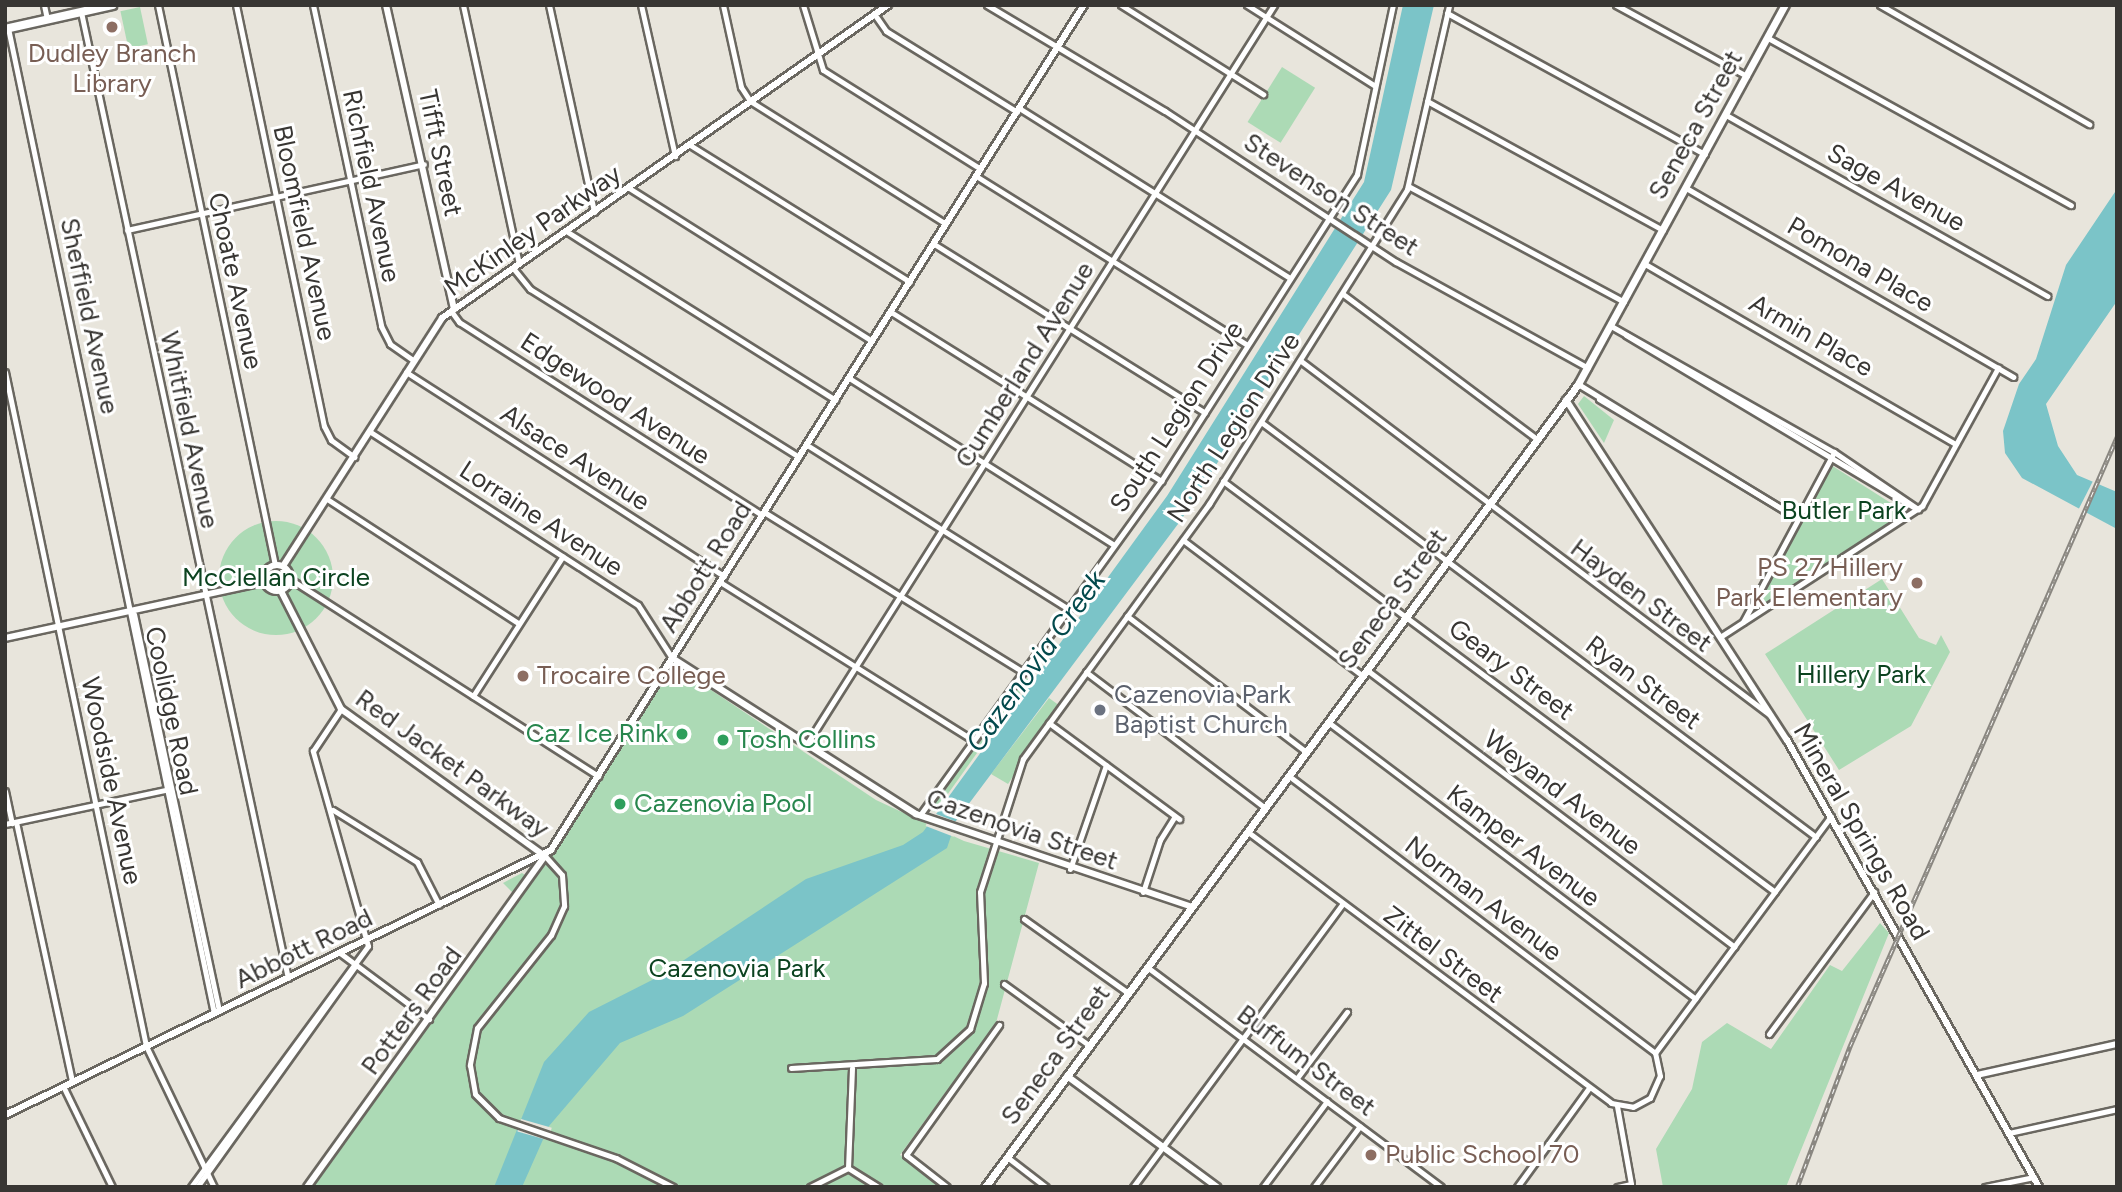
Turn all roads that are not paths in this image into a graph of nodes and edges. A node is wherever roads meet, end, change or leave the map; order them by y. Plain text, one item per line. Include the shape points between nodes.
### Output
1 (44, 5) edge
2 (112, 5) edge
3 (158, 5) edge
4 (236, 5) edge
5 (313, 5) edge
6 (386, 5) edge
7 (463, 5) edge
8 (549, 5) edge
9 (641, 5) edge
10 (723, 5) edge
11 (803, 5) edge
12 (888, 5) edge
13 (987, 5) edge
14 (1084, 5) edge
15 (1121, 5) edge
16 (1247, 5) edge
17 (1274, 5) edge
18 (1393, 5) edge
19 (1449, 5) edge
20 (1616, 5) edge
21 (1785, 5) edge
22 (1880, 5) edge
23 (878, 10) edge
24 (81, 12) junction
25 (1447, 13) junction
26 (1267, 18) junction
27 (47, 19) junction
28 (7, 29) edge
29 (1768, 38) junction
30 (1058, 47) junction
31 (814, 56) junction
32 (1231, 73) junction
33 (1747, 76) junction
34 (1375, 86) junction
35 (1264, 94) dead end
36 (750, 101) junction
37 (1427, 101) junction
38 (1018, 110) junction
39 (1726, 115) junction
40 (2089, 124) dead end
41 (1195, 130) junction
42 (690, 145) junction
43 (1704, 154) junction
44 (675, 156) junction
45 (424, 164) junction
46 (978, 173) junction
47 (350, 181) junction
48 (1408, 186) junction
49 (629, 188) junction
50 (1686, 188) junction
51 (1156, 193) junction
52 (277, 197) junction
53 (2071, 205) dead end
54 (594, 212) junction
55 (202, 215) junction
56 (1332, 216) junction
57 (946, 223) junction
58 (127, 230) junction
59 (566, 230) junction
60 (1663, 230) junction
61 (1371, 242) junction
62 (934, 244) junction
63 (1113, 261) junction
64 (1645, 264) junction
65 (516, 265) junction
66 (1290, 278) junction
67 (910, 282) junction
68 (1343, 294) junction
69 (2047, 296) dead end
70 (1624, 302) junction
71 (453, 310) junction
72 (891, 312) junction
73 (1611, 326) junction
74 (1070, 330) junction
75 (1626, 335) junction
76 (872, 341) junction
77 (1247, 345) junction
78 (414, 360) junction
79 (1301, 361) junction
80 (1588, 368) junction
81 (1998, 368) junction
82 (5, 372) edge
83 (406, 372) junction
84 (1699, 373) junction
85 (2013, 377) dead end
86 (849, 379) junction
87 (1695, 379) junction
88 (1578, 384) junction
89 (1027, 397) junction
90 (835, 400) junction
91 (1566, 400) junction
92 (1205, 413) junction
93 (1761, 414) junction
94 (1261, 422) junction
95 (369, 432) junction
96 (1537, 439) junction
97 (1956, 444) junction
98 (807, 445) junction
99 (1834, 452) junction
100 (354, 457) junction
101 (799, 457) junction
102 (1830, 459) junction
103 (985, 464) junction
104 (1161, 481) junction
105 (1223, 481) junction
106 (327, 499) junction
107 (1490, 503) junction
108 (1918, 509) junction
109 (763, 514) junction
110 (1797, 518) junction
111 (943, 530) junction
112 (1183, 540) junction
113 (1114, 545) junction
114 (563, 556) junction
115 (1447, 561) junction
116 (275, 565) junction
117 (283, 566) junction
118 (290, 579) junction
119 (722, 579) junction
120 (264, 582) junction
121 (281, 591) junction
122 (205, 594) junction
123 (901, 597) junction
124 (1067, 608) junction
125 (132, 611) junction
126 (1127, 616) junction
127 (1406, 616) junction
128 (1743, 622) junction
129 (519, 623) junction
130 (59, 626) junction
131 (1720, 637) junction
132 (5, 638) edge
133 (672, 658) junction
134 (856, 667) junction
135 (1021, 671) junction
136 (1086, 673) junction
137 (1365, 673) junction
138 (472, 696) junction
139 (341, 709) junction
140 (1772, 717) junction
141 (1328, 722) junction
142 (1049, 723) junction
143 (971, 739) junction
144 (806, 745) junction
145 (1306, 752) junction
146 (1106, 765) junction
147 (598, 776) junction
148 (1289, 776) junction
149 (170, 789) junction
150 (5, 791) edge
151 (96, 804) junction
152 (1265, 808) junction
153 (333, 810) junction
154 (920, 815) junction
155 (1831, 816) junction
156 (11, 823) edge
157 (1248, 832) junction
158 (1816, 836) junction
159 (993, 845) junction
160 (545, 856) junction
161 (1070, 869) junction
162 (1775, 891) junction
163 (1143, 892) junction
164 (1874, 892) junction
165 (1343, 903) junction
166 (439, 905) junction
167 (1192, 907) junction
168 (1024, 919) dead end
169 (369, 939) junction
170 (1734, 947) junction
171 (340, 953) junction
172 (356, 965) junction
173 (1147, 967) junction
174 (288, 978) junction
175 (1004, 984) dead end
176 (1128, 993) junction
177 (1695, 999) junction
178 (217, 1012) junction
179 (1347, 1012) dead end
180 (429, 1019) junction
181 (999, 1025) dead end
182 (1769, 1034) dead end
183 (1243, 1038) junction
184 (2117, 1044) edge
185 (146, 1046) junction
186 (1090, 1046) junction
187 (1655, 1053) junction
188 (791, 1068) dead end
189 (852, 1068) junction
190 (1977, 1074) junction
191 (1067, 1076) junction
192 (1297, 1078) junction
193 (72, 1082) junction
194 (63, 1086) junction
195 (1589, 1088) junction
196 (1327, 1101) junction
197 (1617, 1106) junction
198 (2117, 1109) edge
199 (5, 1115) edge
200 (1360, 1126) junction
201 (2009, 1133) junction
202 (1163, 1147) junction
203 (1007, 1157) junction
204 (848, 1168) junction
205 (206, 1169) junction
206 (2034, 1177) junction
207 (112, 1187) edge
208 (191, 1187) edge
209 (197, 1187) edge
210 (214, 1187) edge
211 (307, 1187) edge
212 (673, 1187) edge
213 (810, 1187) edge
214 (878, 1187) edge
215 (947, 1187) edge
216 (985, 1187) edge
217 (1046, 1187) edge
218 (1133, 1187) edge
219 (1217, 1187) edge
220 (1263, 1187) edge
221 (1314, 1187) edge
222 (1441, 1187) edge
223 (1517, 1187) edge
224 (1617, 1187) edge
225 (1985, 1187) edge
226 (2039, 1187) edge

1 - 27 street
2 - 24 main road
3 - 55 street, Choate Avenue
4 - 52 street, Bloomfield Avenue
5 - 47 street, Richfield Avenue
6 - 45 street, Tifft Street
7 - 65 street
8 - 54 street
9 - 44 street
10 - 36 street via 741,87
11 - 31 street
12 - 23 street, McKinley Parkway
13 - 30 street, Stevenson Street
14 - 30 street, Abbott Road
15 - 32 street
16 - 26 street
17 - 26 street, Cumberland Avenue
18 - 34 street, South Legion Drive
19 - 25 street, North Legion Drive
20 - 33 street
21 - 29 main road, Seneca Street
22 - 40 street
23 - 31 street, McKinley Parkway
23 - 38 street via 886,31
24 - 27 main road
24 - 58 street, Whitfield Avenue
25 - 37 street, North Legion Drive
25 - 43 street
26 - 32 street, Cumberland Avenue
26 - 34 street
27 - 28 main road
28 - 125 street, Sheffield Avenue
29 - 33 main road, Seneca Street
29 - 53 street
30 - 38 street, Abbott Road
30 - 41 street, Stevenson Street
31 - 36 street, McKinley Parkway
31 - 46 street via 829,75
32 - 35 street
32 - 41 street, Cumberland Avenue
33 - 39 main road, Seneca Street
34 - 56 street, South Legion Drive via 1357,174
36 - 42 street, McKinley Parkway
36 - 57 street
37 - 48 street, North Legion Drive
37 - 60 street
38 - 46 street, Abbott Road
38 - 51 street
39 - 43 main road, Seneca Street
39 - 69 street, Sage Avenue
41 - 51 street, Cumberland Avenue
41 - 56 street, Stevenson Street
42 - 44 street, McKinley Parkway
42 - 67 street
43 - 50 main road, Seneca Street
44 - 49 street, McKinley Parkway
45 - 47 street
45 - 71 street, Tifft Street
46 - 57 street, Abbott Road
46 - 63 street
47 - 52 street
47 - 78 street, Richfield Avenue via 384,337
48 - 61 street, North Legion Drive
48 - 70 street
49 - 54 street, McKinley Parkway
49 - 76 street
50 - 60 main road, Seneca Street
50 - 81 street, Pomona Place
51 - 63 street, Cumberland Avenue
51 - 66 street
52 - 55 street
52 - 100 street, Bloomfield Avenue via 324,426 331,440
54 - 59 street, McKinley Parkway
55 - 58 street
55 - 116 street, Choate Avenue
56 - 61 street, Stevenson Street
56 - 66 street, South Legion Drive
57 - 62 street, Abbott Road
58 - 122 street, Whitfield Avenue
59 - 65 street, McKinley Parkway
59 - 90 street
60 - 64 main road, Seneca Street
61 - 68 street, North Legion Drive
61 - 80 street, Stevenson Street via 1456,298
62 - 67 street, Abbott Road
62 - 74 street
63 - 74 street, Cumberland Avenue
63 - 77 street
64 - 70 main road, Seneca Street
64 - 97 street, Armin Place
65 - 71 street, McKinley Parkway
65 - 101 street via 530,289
66 - 77 street, South Legion Drive
67 - 72 street, Abbott Road
68 - 79 street, North Legion Drive
68 - 96 street
70 - 73 main road, Seneca Street
71 - 78 street, McKinley Parkway
71 - 109 street, Edgewood Avenue via 459,323
72 - 76 street, Abbott Road
72 - 89 street
73 - 75 street
73 - 80 main road, Seneca Street
74 - 89 street, Cumberland Avenue
74 - 92 street
75 - 84 street
75 - 87 street
76 - 86 street, Abbott Road
77 - 92 street, South Legion Drive
78 - 83 street, McKinley Parkway
79 - 94 street, North Legion Drive
79 - 107 street, Hayden Street
80 - 88 main road, Seneca Street
81 - 85 street, Pomona Place
81 - 97 street
82 - 130 street, Woodside Avenue
83 - 95 street, McKinley Parkway
83 - 119 street, Alsace Avenue
84 - 87 street
84 - 93 street
86 - 90 street, Abbott Road
86 - 103 street
87 - 93 street
88 - 91 main road, Seneca Street
88 - 110 street
89 - 103 street, Cumberland Avenue
89 - 104 street
90 - 98 street, Abbott Road
91 - 96 main road, Seneca Street
91 - 131 street, Mineral Springs Road
92 - 104 street, South Legion Drive
93 - 99 street
93 - 102 street
94 - 105 street, North Legion Drive
94 - 115 street, Ryan Street
95 - 100 street, McKinley Parkway
95 - 114 street, Lorraine Avenue
96 - 107 main road, Seneca Street
97 - 108 street
98 - 101 street, Abbott Road
98 - 111 street
99 - 102 street
99 - 108 street
100 - 106 street, McKinley Parkway
101 - 109 street, Abbott Road
102 - 108 street
102 - 110 street
103 - 111 street, Cumberland Avenue
103 - 113 street
104 - 113 street, South Legion Drive
105 - 112 street, North Legion Drive
105 - 127 street, Geary Street
106 - 117 street, McKinley Parkway
106 - 129 street
107 - 115 main road, Seneca Street
107 - 140 street, Hayden Street
108 - 128 street
109 - 119 street, Abbott Road
109 - 123 street, Edgewood Avenue
110 - 128 street
111 - 123 street, Cumberland Avenue
111 - 124 street
112 - 126 street, North Legion Drive
112 - 137 street, Weyand Avenue
113 - 124 street, South Legion Drive
114 - 129 street
114 - 133 street, Lorraine Avenue via 638,605
115 - 127 main road, Seneca Street
115 - 158 street, Ryan Street
116 - 117 street
116 - 120 street
117 - 118 street
118 - 121 street
118 - 138 street
119 - 133 street, Abbott Road
119 - 134 street, Alsace Avenue
120 - 121 street
120 - 122 street
121 - 139 street, Red Jacket Parkway
122 - 125 street
122 - 174 street, Whitfield Avenue
123 - 134 street, Cumberland Avenue
123 - 135 street, Edgewood Avenue
124 - 135 street, South Legion Drive
125 - 130 street
125 - 149 street, Coolidge Road
126 - 136 street, North Legion Drive
126 - 145 street
127 - 137 main road, Seneca Street
127 - 162 street, Geary Street
128 - 131 street
129 - 138 street
130 - 132 street
130 - 151 street, Woodside Avenue
131 - 140 street, Mineral Springs Road
133 - 144 street, Cazenovia Street
133 - 147 street, Abbott Road
134 - 143 street, Alsace Avenue
134 - 144 street, Cumberland Avenue
135 - 143 street, South Legion Drive
136 - 142 street, North Legion Drive
136 - 152 street
137 - 141 main road, Seneca Street
137 - 170 street, Weyand Avenue
138 - 147 street
139 - 153 street via 313,751 323,801
139 - 160 street, Red Jacket Parkway
140 - 155 street, Mineral Springs Road
141 - 145 main road, Seneca Street
141 - 177 street, Kamper Avenue
142 - 146 street
142 - 159 street, North Legion Drive via 1023,759
143 - 154 street, South Legion Drive
144 - 154 street, Cazenovia Street
145 - 148 main road, Seneca Street
146 - 161 street
146 - 163 street via 1177,818 1160,840
147 - 160 street, Abbott Road
148 - 152 main road, Seneca Street
148 - 187 street, Norman Avenue
149 - 151 street
149 - 178 street, Coolidge Road
150 - 156 street
151 - 156 street
151 - 185 street, Woodside Avenue
152 - 157 main road, Seneca Street
153 - 166 street via 417,862
153 - 169 street via 351,900
154 - 159 street, Cazenovia Street
155 - 158 street
155 - 164 street, Mineral Springs Road
156 - 193 street
157 - 165 street, Zittel Street
157 - 167 main road, Seneca Street
158 - 162 street
159 - 161 street, Cazenovia Street
159 - 189 street, North Legion Drive via 979,904 984,983 970,1029 937,1059
160 - 166 street, Abbott Road
160 - 180 street, Potters Road
160 - 212 street via 565,885 559,922 493,1002 471,1050 472,1083 482,1105 517,1125
161 - 163 street, Cazenovia Street
162 - 170 street
163 - 167 street, Cazenovia Street
164 - 182 street
164 - 190 street, Mineral Springs Road
165 - 183 street
165 - 195 street, Zittel Street
166 - 169 street, Abbott Road
167 - 173 main road, Seneca Street
168 - 176 street
169 - 171 street, Abbott Road
169 - 172 street
170 - 177 street
171 - 172 street
171 - 174 street, Abbott Road
172 - 180 street
172 - 205 street
173 - 176 main road, Seneca Street
173 - 183 street, Buffum Street
174 - 178 street, Abbott Road
175 - 186 street
176 - 186 main road, Seneca Street
177 - 187 street
178 - 185 street, Abbott Road
179 - 192 street
180 - 211 street, Potters Road
181 - 215 street via 906,1155
183 - 192 street, Buffum Street
183 - 202 street
184 - 190 street
185 - 193 street, Abbott Road
185 - 205 street, Woodside Avenue
186 - 191 main road, Seneca Street
187 - 197 street via 1660,1076 1654,1093 1633,1107
188 - 189 street, North Legion Drive
189 - 204 street
190 - 201 street, Mineral Springs Road
191 - 202 street
191 - 203 main road, Seneca Street
192 - 196 street, Buffum Street
193 - 194 street, Abbott Road
194 - 199 street, Abbott Road
194 - 207 street
195 - 197 street, Zittel Street
195 - 223 street
196 - 200 street, Buffum Street
196 - 220 street
197 - 224 street via 1632,1184
198 - 201 street
200 - 221 street
200 - 222 street, Buffum Street
201 - 206 street, Mineral Springs Road
202 - 218 street
202 - 219 street
203 - 216 main road, Seneca Street
203 - 217 street
204 - 213 street
204 - 214 street
205 - 208 street
205 - 209 street
205 - 210 street, Woodside Avenue
206 - 225 street
206 - 226 street, Mineral Springs Road

